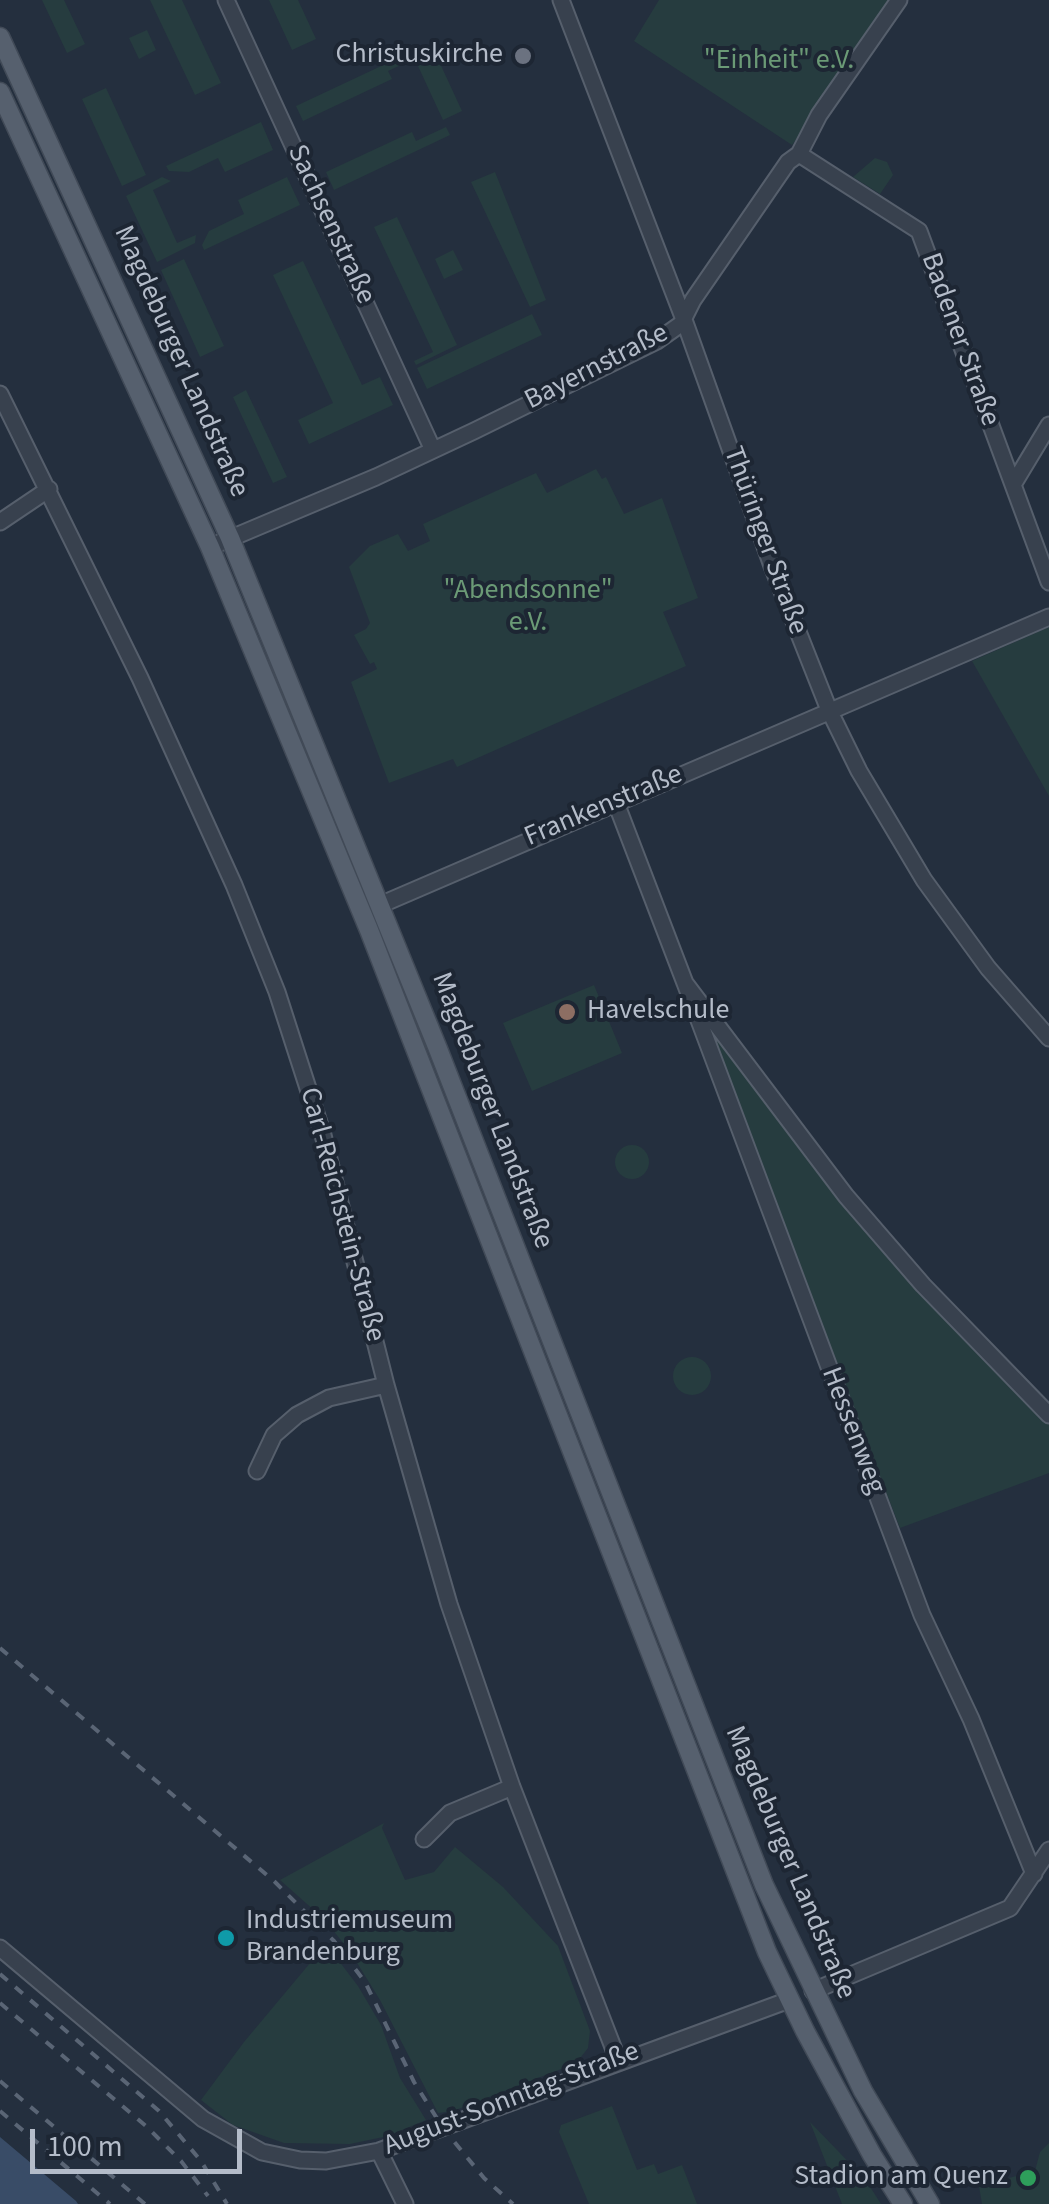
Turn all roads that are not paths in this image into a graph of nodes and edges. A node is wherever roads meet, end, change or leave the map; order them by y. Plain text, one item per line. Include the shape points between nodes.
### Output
1 (226, 0) edge
2 (561, 0) edge
3 (899, 0) edge
4 (0, 37) edge
5 (0, 92) edge
6 (799, 154) junction
7 (683, 316) junction
8 (0, 394) edge
9 (1049, 425) edge
10 (433, 450) junction
11 (1014, 483) junction
12 (49, 489) junction
13 (0, 522) edge
14 (230, 538) junction
15 (210, 547) junction
16 (1049, 582) edge
17 (1049, 617) edge
18 (828, 710) junction
19 (616, 803) junction
20 (380, 905) junction
21 (684, 983) junction
22 (1049, 1038) edge
23 (386, 1385) junction
24 (1049, 1415) edge
25 (257, 1471) dead end
26 (512, 1787) junction
27 (424, 1839) dead end
28 (1049, 1850) edge
29 (1034, 1874) junction
30 (0, 1948) edge
31 (813, 1991) junction
32 (789, 2000) junction
33 (618, 2060) junction
34 (379, 2151) junction
35 (405, 2204) edge
36 (902, 2204) edge
37 (930, 2204) edge

1 - 10 street, Sachsenstraße
2 - 7 street, Thüringer Straße
3 - 6 street, Bayernstraße
4 - 14 main road, Magdeburger Landstraße
5 - 15 main road, Magdeburger Landstraße
6 - 7 street, Bayernstraße
6 - 11 street, Badener Straße via 919,232
7 - 10 street, Bayernstraße via 658,341
7 - 18 street, Thüringer Straße
8 - 12 street, Carl-Reichstein-Straße
9 - 11 street
10 - 14 street, Bayernstraße
11 - 16 street, Badener Straße
12 - 13 street
12 - 23 street, Carl-Reichstein-Straße via 268,967 323,1134
14 - 15 street, Bayernstraße
14 - 20 main road, Magdeburger Landstraße
15 - 32 main road, Magdeburger Landstraße via 378,952
17 - 18 street, Frankenstraße
18 - 19 street, Frankenstraße
18 - 22 street, Thüringer Straße via 924,880
19 - 20 street, Frankenstraße
19 - 21 street, Hessenweg
20 - 31 main road, Magdeburger Landstraße via 678,1670
21 - 24 street, Hessenweg via 846,1196
21 - 29 street, Hessenweg via 922,1615
23 - 25 street via 329,1398 298,1415 274,1435
23 - 26 street, Carl-Reichstein-Straße via 449,1604
26 - 27 street via 450,1813
26 - 33 street, Carl-Reichstein-Straße
28 - 29 street
29 - 31 street via 1000,1914
30 - 34 street, August-Sonntag-Straße via 203,2119 242,2144 300,2160
31 - 32 main road
31 - 37 main road, Magdeburger Landstraße
32 - 33 street, August-Sonntag-Straße
32 - 36 main road, Magdeburger Landstraße
33 - 34 street, August-Sonntag-Straße
34 - 35 street

